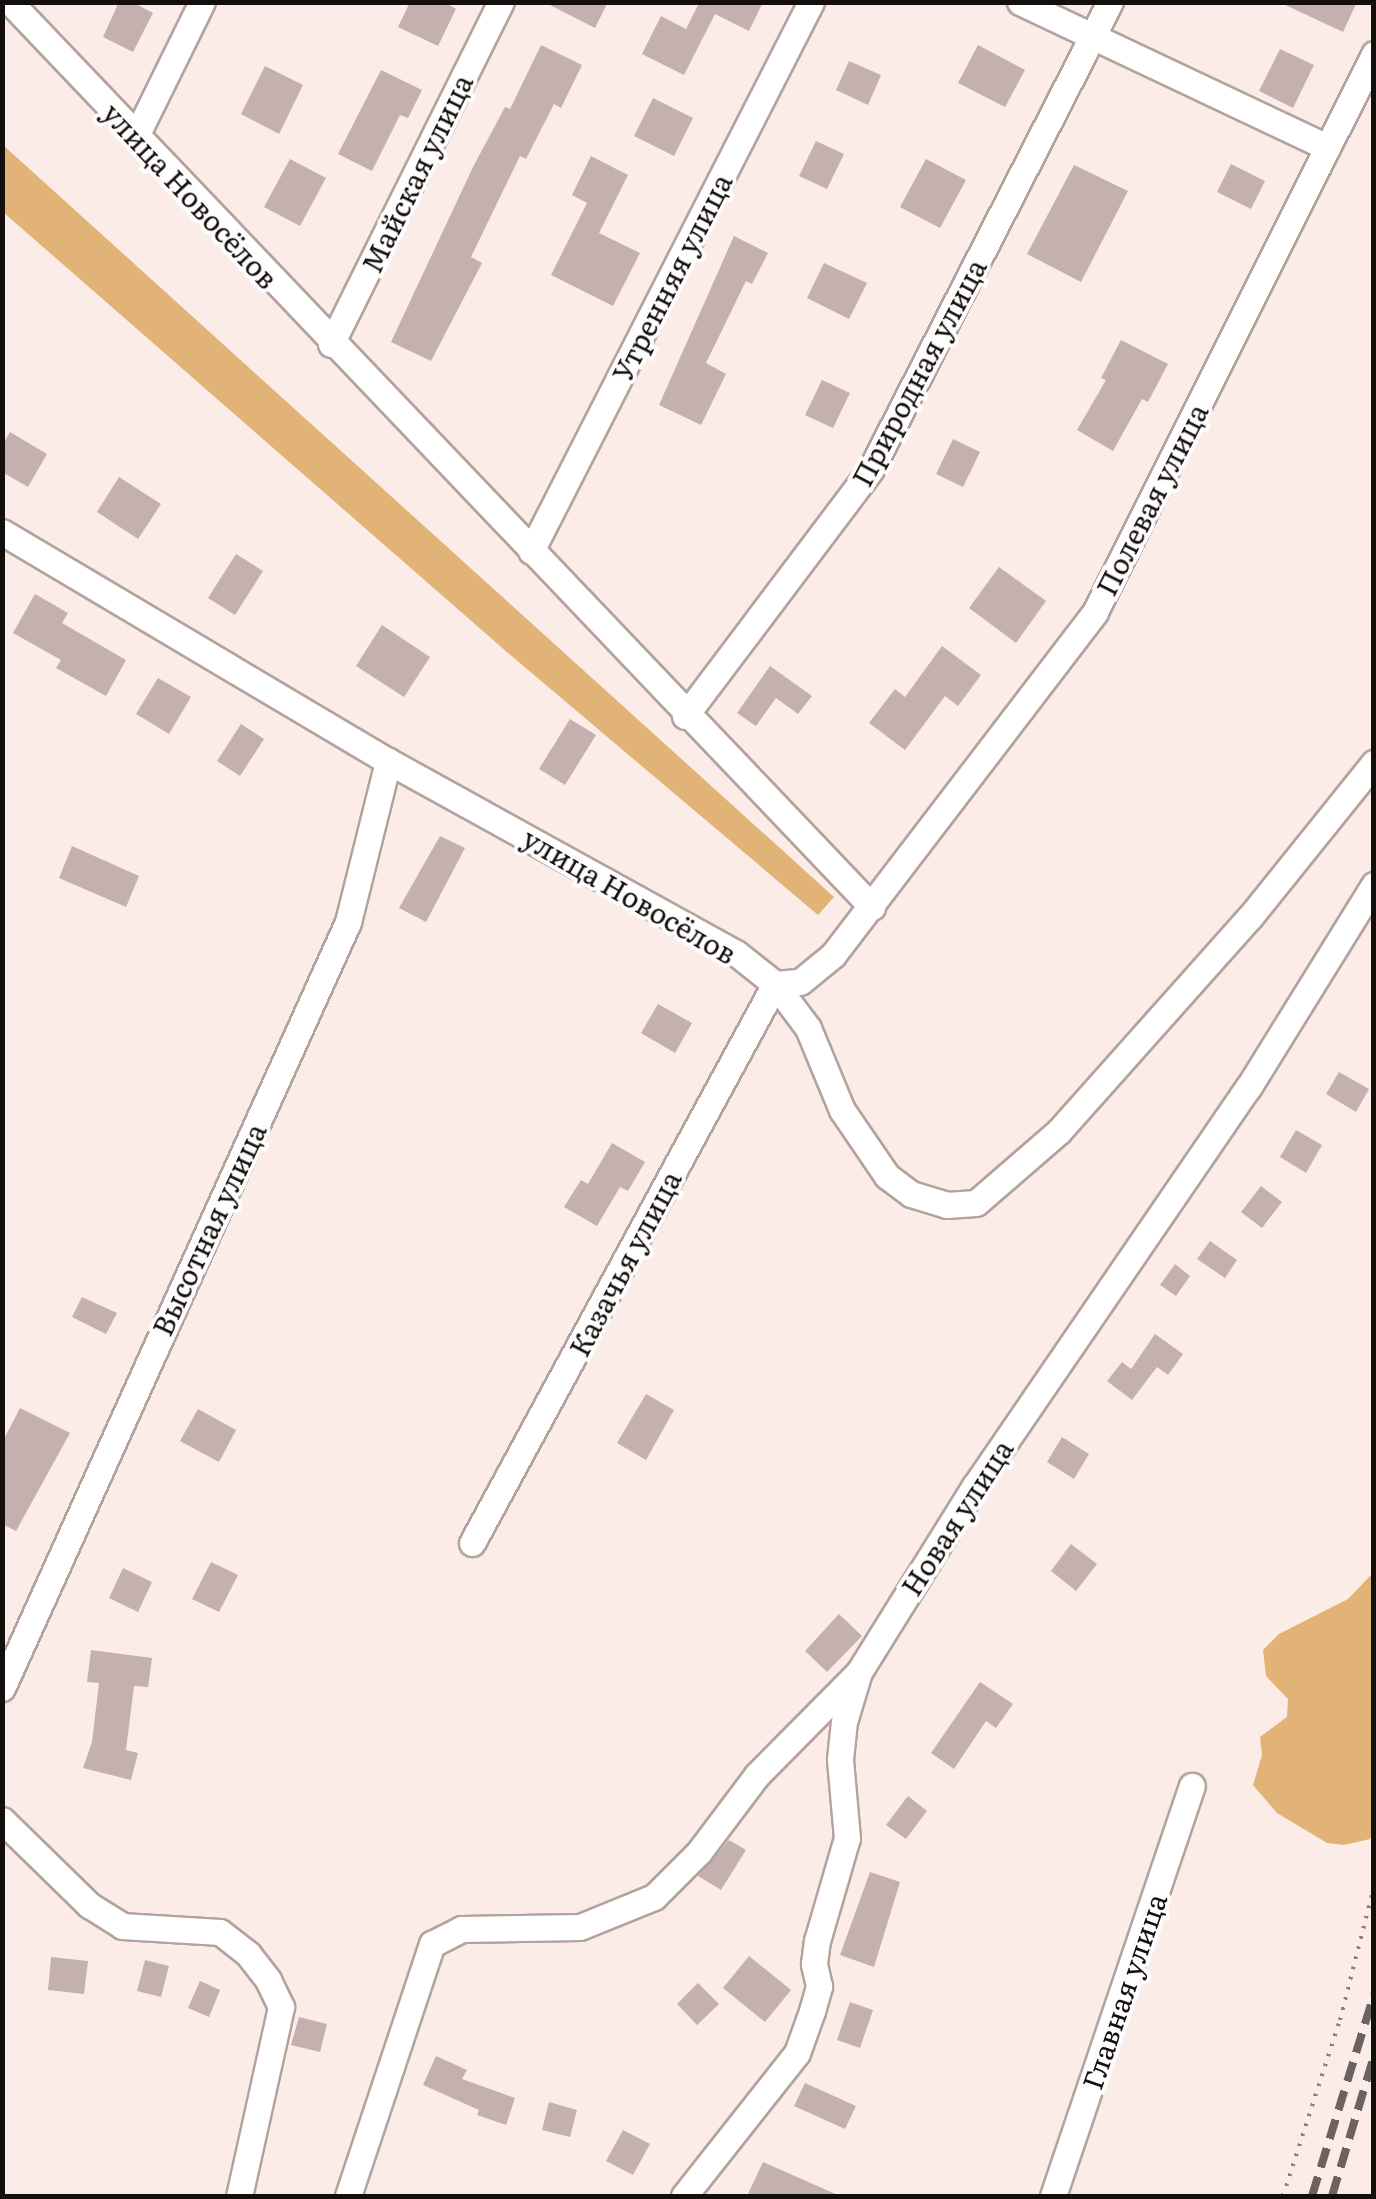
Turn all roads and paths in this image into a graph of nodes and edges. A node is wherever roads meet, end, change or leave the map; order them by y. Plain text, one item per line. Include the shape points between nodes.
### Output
1 (10, 2) edge
2 (202, 2) edge
3 (501, 2) edge
4 (812, 2) edge
5 (1020, 2) edge
6 (1110, 2) edge
7 (1092, 38) junction
8 (1374, 54) edge
9 (136, 136) junction
10 (1327, 148) junction
11 (332, 344) junction
12 (2, 532) edge
13 (531, 551) junction
14 (685, 716) junction
15 (388, 761) junction
16 (1374, 763) edge
17 (1374, 884) edge
18 (872, 907) junction
19 (775, 984) junction
20 (472, 1543) dead end
21 (859, 1672) junction
22 (2, 1688) edge
23 (1192, 1786) dead end
24 (2, 1820) edge
25 (1374, 1887) edge
26 (240, 2196) edge
27 (348, 2196) edge
28 (684, 2196) edge
29 (1054, 2196) edge
30 (1283, 2196) edge

1 - 9 street, улица Новосёлов
2 - 9 street
3 - 11 street, Майская улица
4 - 13 street, Утренняя улица
5 - 7 street
6 - 7 street, Природная улица
7 - 10 street
7 - 14 street, Природная улица via 871,470
8 - 10 street, Полевая улица
9 - 11 street, улица Новосёлов
10 - 18 street, Полевая улица via 1094,612
11 - 13 street, улица Новосёлов
12 - 15 street, улица Новосёлов
13 - 14 street, улица Новосёлов
14 - 18 street, улица Новосёлов
15 - 19 street, улица Новосёлов via 694,928
15 - 22 street, Высотная улица via 348,922
16 - 19 street, улица Новосёлов via 1250,917 1060,1131 976,1203 946,1204 911,1194 887,1176 842,1110 808,1028
17 - 21 street, Новая улица via 1248,1088 998,1453
18 - 19 street, Полевая улица via 800,982
19 - 20 street, Казачья улица
21 - 27 street via 757,1775 699,1852 654,1896 580,1927 460,1928 432,1944
21 - 28 street, Новая улица via 840,1758 847,1838 817,1941 812,2011 796,2052
23 - 29 street, Главная улица
24 - 26 street via 90,1905 122,1926 220,1932 268,1980 281,2007
25 - 30 path

